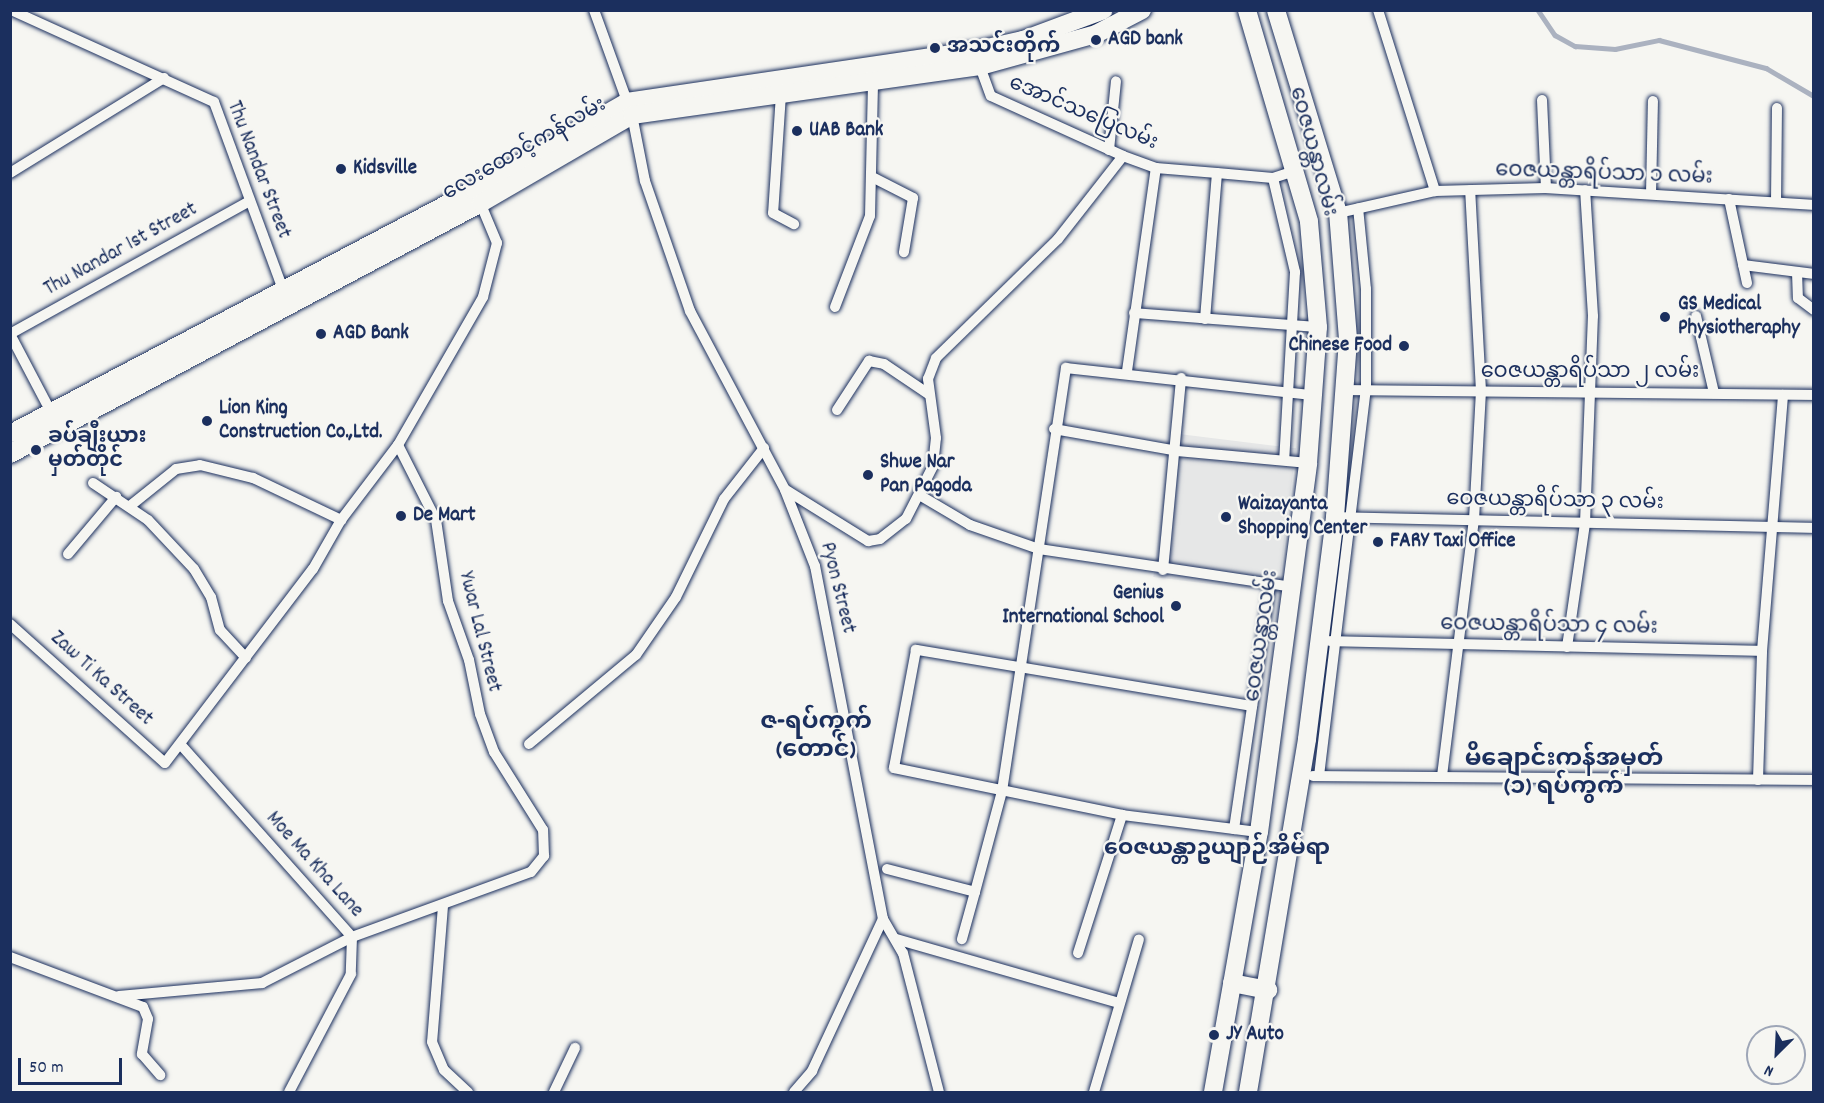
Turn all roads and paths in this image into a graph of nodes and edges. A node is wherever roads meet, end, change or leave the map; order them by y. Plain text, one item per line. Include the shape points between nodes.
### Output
1 (10, 10) edge
2 (594, 10) edge
3 (1104, 10) edge
4 (1142, 10) edge
5 (1378, 10) edge
6 (1277, 13) edge
7 (1246, 15) edge
8 (977, 58) junction
9 (164, 78) junction
10 (825, 79) junction
11 (1116, 81) dead end
12 (873, 83) junction
13 (781, 94) junction
14 (691, 99) junction
15 (1542, 100) dead end
16 (1653, 102) dead end
17 (1777, 108) dead end
18 (630, 109) junction
19 (1109, 150) junction
20 (1123, 156) junction
21 (1156, 168) junction
22 (1297, 170) junction
23 (1217, 173) junction
24 (10, 174) edge
25 (1273, 177) junction
26 (874, 178) junction
27 (1546, 188) junction
28 (1470, 190) junction
29 (1585, 190) junction
30 (1435, 191) junction
31 (1651, 194) junction
32 (477, 196) junction
33 (1729, 199) junction
34 (250, 201) junction
35 (1776, 202) junction
36 (1814, 205) edge
37 (1358, 208) junction
38 (1338, 213) junction
39 (794, 224) dead end
40 (904, 252) dead end
41 (1743, 265) junction
42 (1797, 272) junction
43 (1814, 274) edge
44 (1747, 283) dead end
45 (286, 299) junction
46 (835, 307) dead end
47 (1814, 310) edge
48 (1134, 313) junction
49 (1696, 316) dead end
50 (1205, 318) junction
51 (1291, 326) junction
52 (1317, 333) junction
53 (10, 334) edge
54 (1348, 339) junction
55 (1127, 371) junction
56 (1181, 378) junction
57 (1346, 390) junction
58 (1366, 390) junction
59 (1588, 390) junction
60 (1287, 391) junction
61 (1480, 391) junction
62 (1714, 393) junction
63 (1312, 394) junction
64 (930, 395) junction
65 (1783, 395) junction
66 (1814, 395) edge
67 (837, 410) dead end
68 (55, 420) junction
69 (1054, 429) junction
70 (10, 434) edge
71 (398, 445) junction
72 (764, 448) junction
73 (1177, 451) junction
74 (10, 454) edge
75 (1284, 460) junction
76 (1308, 463) junction
77 (93, 483) dead end
78 (785, 490) junction
79 (921, 496) junction
80 (116, 497) junction
81 (130, 506) junction
82 (1344, 517) junction
83 (341, 520) junction
84 (1474, 520) junction
85 (1585, 523) junction
86 (1775, 527) junction
87 (1814, 528) edge
88 (1039, 549) junction
89 (68, 555) dead end
90 (1163, 570) junction
91 (1270, 584) junction
92 (1292, 587) junction
93 (10, 624) edge
94 (1328, 641) junction
95 (1454, 644) junction
96 (1567, 646) junction
97 (1762, 651) junction
98 (246, 658) junction
99 (1021, 669) junction
100 (1252, 706) junction
101 (529, 744) dead end
102 (181, 745) junction
103 (1310, 776) junction
104 (1442, 776) junction
105 (1758, 780) junction
106 (1814, 780) edge
107 (1002, 791) junction
108 (1122, 815) junction
109 (1234, 829) junction
110 (1259, 832) junction
111 (887, 869) dead end
112 (975, 892) junction
113 (443, 906) junction
114 (883, 920) junction
115 (352, 937) junction
116 (896, 939) junction
117 (962, 939) dead end
118 (1139, 939) dead end
119 (1078, 952) dead end
120 (10, 957) edge
121 (1232, 983) junction
122 (1268, 990) junction
123 (119, 996) junction
124 (1119, 1003) junction
125 (575, 1048) dead end
126 (160, 1075) dead end
127 (289, 1092) edge
128 (468, 1092) edge
129 (554, 1092) edge
130 (794, 1092) edge
131 (939, 1092) edge
132 (1094, 1092) edge
133 (1213, 1092) edge
134 (1248, 1092) edge

1 - 9 street, Thu Nandar Street
2 - 18 street, Pyon Street
3 - 8 main road, လေးထောင့်ကန်လမ်း
4 - 8 main road, လေးထောင့်ကန်လမ်း via 1096,34
5 - 30 street
6 - 38 main road, ဝေဇယန္တာလမ်း
7 - 22 main road, ဝေဇယန္တာလမ်း
8 - 10 main road, လေးထောင့်ကန်လမ်း
8 - 12 main road, လေးထောင့်ကန်လမ်း
8 - 19 street, အောင်သပြေလမ်း via 991,96
9 - 24 street
9 - 34 street, Thu Nandar Street via 214,102
10 - 12 main road, လေးထောင့်ကန်လမ်း
10 - 13 main road, လေးထောင့်ကန်လမ်း
10 - 14 main road, လေးထောင့်ကန်လမ်း
11 - 19 street
12 - 26 street
13 - 14 main road, လေးထောင့်ကန်လမ်း
13 - 39 street via 773,213
14 - 18 main road, လေးထောင့်ကန်လမ်း
15 - 27 street
16 - 31 street
17 - 35 street
18 - 32 main road, လေးထောင့်ကန်လမ်း
18 - 72 street, Pyon Street via 645,181 690,311
19 - 20 street, အောင်သပြေလမ်း
20 - 21 street, အောင်သပြေလမ်း
20 - 64 street via 1058,238 936,358 928,379
21 - 23 street, အောင်သပြေလမ်း
21 - 48 street
22 - 25 street, အောင်သပြေလမ်း
22 - 52 main road, ဝေဇယန္တာလမ်း via 1309,221
23 - 25 street, အောင်သပြေလမ်း
23 - 50 street
25 - 51 street via 1295,272
26 - 40 street via 913,198
26 - 46 street via 870,216
27 - 28 street, ဝေဇယန္တာရိပ်သာ ၁ လမ်း
27 - 29 street, ဝေဇယန္တာရိပ်သာ ၁ လမ်း
28 - 30 street, ဝေဇယန္တာရိပ်သာ ၁ လမ်း
28 - 61 street
29 - 31 street, ဝေဇယန္တာရိပ်သာ ၁ လမ်း
29 - 59 street via 1593,315
30 - 37 street, ဝေဇယန္တာရိပ်သာ ၁ လမ်း
31 - 33 street, ဝေဇယန္တာရိပ်သာ ၁ လမ်း
32 - 45 main road, လေးထောင့်ကန်လမ်း
32 - 71 street via 497,243 483,297
33 - 35 street, ဝေဇယန္တာရိပ်သာ ၁ လမ်း
33 - 41 street
34 - 45 street, Thu Nandar Street
34 - 53 street, Thu Nandar 1st Street
35 - 36 street, ဝေဇယန္တာရိပ်သာ ၁ လမ်း
37 - 38 street, ဝေဇယန္တာရိပ်သာ ၁ လမ်း
37 - 58 street via 1366,289
38 - 54 main road, ဝေဇယန္တာလမ်း
41 - 42 street
41 - 44 street
42 - 43 street
42 - 47 street via 1798,298
45 - 68 main road, လေးထောင့်ကန်လမ်း
48 - 50 street
48 - 55 street
49 - 62 street
50 - 51 street
51 - 52 street
51 - 60 street
52 - 54 main road
52 - 63 main road, ဝေဇယန္တာလမ်း
53 - 68 street
54 - 57 main road, ဝေဇယန္တာလမ်း
55 - 56 street
55 - 69 street via 1066,368
56 - 60 street
56 - 73 street
57 - 58 street, ဝေဇယန္တာရိပ်သာ ၂ လမ်း
57 - 82 main road, ဝေဇယန္တာလမ်း
58 - 61 street, ဝေဇယန္တာရိပ်သာ ၂ လမ်း
58 - 82 street
59 - 61 street, ဝေဇယန္တာရိပ်သာ ၂ လမ်း
59 - 62 street, ဝေဇယန္တာရိပ်သာ ၂ လမ်း
59 - 85 street
60 - 63 street
60 - 75 street
61 - 84 street
62 - 65 street, ဝေဇယန္တာရိပ်သာ ၂ လမ်း
63 - 76 main road, ဝေဇယန္တာလမ်း
64 - 67 street via 885,364 869,362
64 - 79 street via 936,438
65 - 66 street, ဝေဇယန္တာရိပ်သာ ၂ လမ်း
65 - 86 street
68 - 70 main road, လေးထောင့်ကန်လမ်း
68 - 74 main road, လေးထောင့်ကန်လမ်း
69 - 73 street
69 - 88 street
71 - 83 street
71 - 113 street, Ywar Lal Street via 436,520 448,601 469,660 480,714 495,752 543,830 544,856 531,872
72 - 78 street, Pyon Street
72 - 101 street via 724,499 676,597 636,655
73 - 75 street
73 - 90 street
75 - 76 street
76 - 92 main road, ဝေဇယန္တာလမ်း
77 - 80 street
78 - 79 street via 868,541 880,539 906,519
78 - 114 street, Pyon Street via 823,595 846,742
79 - 88 street via 981,530
80 - 81 street
80 - 89 street
81 - 83 street via 176,469 200,465 253,478
81 - 98 street via 194,569 211,597 220,630
82 - 84 street, ဝေဇယန္တာရိပ်သာ ၃ လမ်း
82 - 94 main road, ဝေဇယန္တာလမ်း
83 - 98 street via 313,569
84 - 85 street, ဝေဇယန္တာရိပ်သာ ၃ လမ်း
84 - 95 street
85 - 86 street, ဝေဇယန္တာရိပ်သာ ၃ လမ်း
85 - 96 street
86 - 87 street, ဝေဇယန္တာရိပ်သာ ၃ လမ်း
86 - 97 street
88 - 90 street
88 - 99 street
90 - 91 street
91 - 92 street
91 - 100 street
92 - 110 main road, ဝေဇယန္တာလမ်း
93 - 102 street, Zaw Ti Ka Street via 165,763
94 - 95 street, ဝေဇယန္တာရိပ်သာ ၄ လမ်း
94 - 103 main road, ဝေဇယန္တာလမ်း
95 - 96 street, ဝေဇယန္တာရိပ်သာ ၄ လမ်း
95 - 104 street
96 - 97 street, ဝေဇယန္တာရိပ်သာ ၄ လမ်း
97 - 105 street
98 - 102 street
99 - 100 street
99 - 107 street
99 - 107 street via 916,650 894,768
100 - 109 street
102 - 115 street, Moe Ma Kha Lane
103 - 104 street
103 - 122 main road, ဝေဇယန္တာလမ်း
104 - 105 street
105 - 106 street
107 - 108 street
107 - 112 street
108 - 109 street
108 - 119 street
109 - 110 street
110 - 121 main road, ဝေဇယန္တာလမ်း
111 - 112 street
112 - 117 street
113 - 115 street
113 - 128 street via 432,1042 444,1070
114 - 116 street, Pyon Street
114 - 130 street via 812,1071
115 - 123 street via 262,983
115 - 127 street, Moe Ma Kha Lane via 351,974
116 - 124 street
116 - 131 street, Pyon Street
118 - 124 street
120 - 123 street
121 - 122 main road
121 - 133 main road, ဝေဇယန္တာလမ်း
122 - 134 main road, ဝေဇယန္တာလမ်း
123 - 126 street via 147,1012 142,1054
124 - 132 street
125 - 129 street

